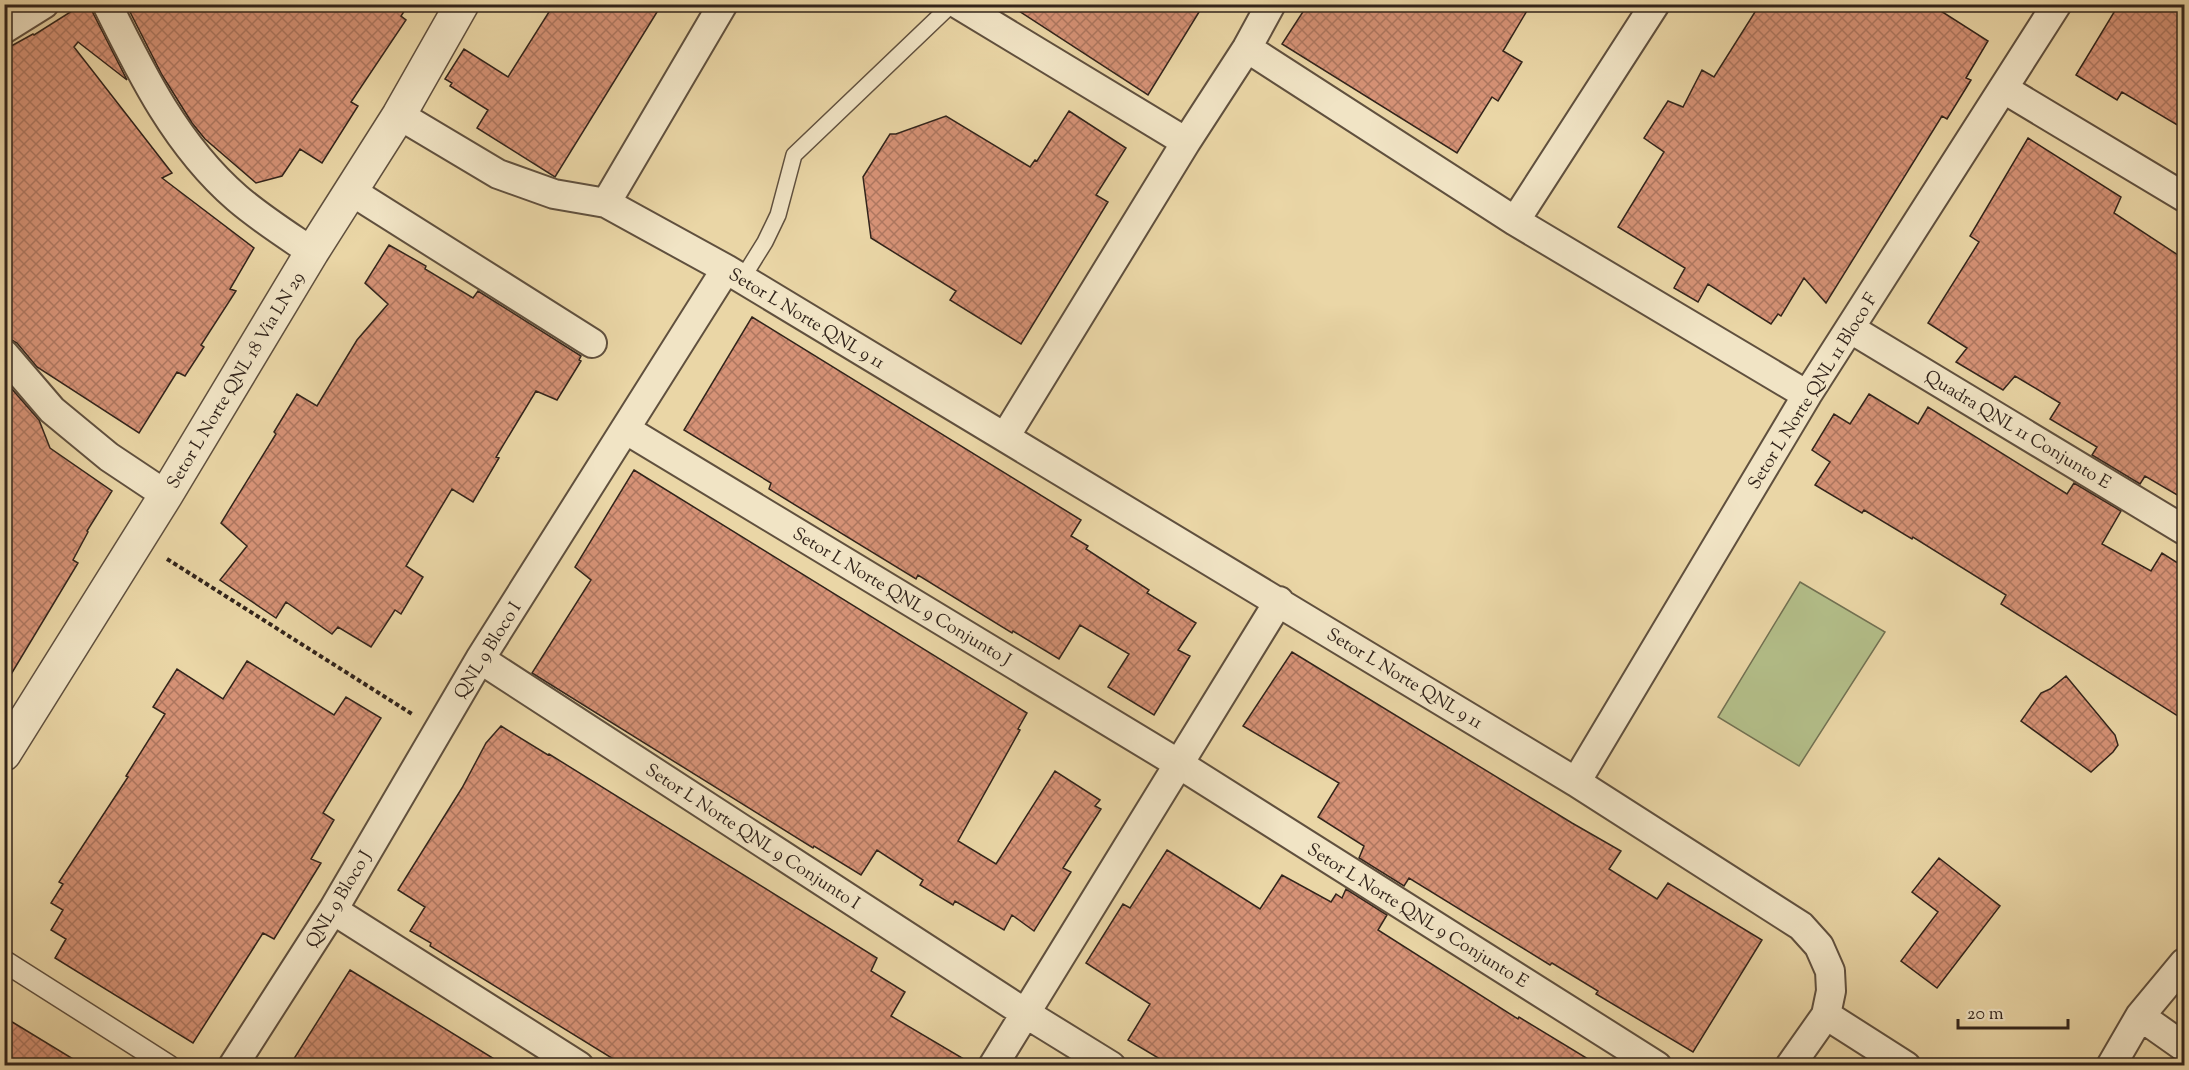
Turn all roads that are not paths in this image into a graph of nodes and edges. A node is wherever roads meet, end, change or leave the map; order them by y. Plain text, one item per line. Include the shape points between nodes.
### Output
1 (44, 4) edge
2 (107, 4) edge
3 (723, 4) edge
4 (952, 4) edge
5 (958, 4) edge
6 (1271, 4) edge
7 (1655, 4) edge
8 (2057, 4) edge
9 (456, 7) edge
10 (5, 28) edge
11 (1247, 48) junction
12 (2004, 89) junction
13 (399, 115) junction
14 (1186, 142) junction
15 (351, 191) junction
16 (2184, 197) edge
17 (606, 203) junction
18 (1515, 221) junction
19 (312, 252) junction
20 (734, 274) junction
21 (1851, 329) junction
22 (592, 343) dead end
23 (4, 354) edge
24 (1807, 395) junction
25 (625, 429) junction
26 (1005, 436) junction
27 (166, 495) junction
28 (2184, 530) edge
29 (1279, 601) junction
30 (480, 659) junction
31 (438, 730) joint
32 (8, 741) edge
33 (1179, 764) junction
34 (1576, 782) junction
35 (333, 910) junction
36 (4, 961) edge
37 (2184, 963) edge
38 (1025, 1013) junction
39 (1826, 1015) junction
40 (2140, 1016) junction
41 (2184, 1047) edge
42 (169, 1065) edge
43 (233, 1065) edge
44 (579, 1065) edge
45 (993, 1065) edge
46 (1112, 1065) edge
47 (1657, 1065) edge
48 (1790, 1065) edge
49 (1906, 1065) edge
50 (2111, 1065) edge

1 - 10 street
2 - 19 street via 143,78 185,143 237,198
3 - 17 street
4 - 20 lane via 794,155 778,214
5 - 14 street
6 - 11 street
7 - 18 street
8 - 12 street, Setor L Norte QNL 11 Bloco F
9 - 13 street, Setor L Norte QNL 18 Via LN 29
11 - 14 street
11 - 18 street
12 - 16 street
12 - 21 street, Setor L Norte QNL 11 Bloco F
13 - 15 street, Setor L Norte QNL 18 Via LN 29
13 - 17 street, Setor L Norte QNL 9 11 via 498,174 554,194
14 - 26 street
15 - 19 street, Setor L Norte QNL 18 Via LN 29
15 - 22 street
17 - 20 street, Setor L Norte QNL 9 11
18 - 24 street
19 - 27 street, Setor L Norte QNL 18 Via LN 29
20 - 25 street, QNL 9 Bloco I
20 - 26 street, Setor L Norte QNL 9 11
21 - 24 street, Setor L Norte QNL 11 Bloco F
21 - 28 street, Quadra QNL 11 Conjunto E
23 - 27 street via 52,410 110,457
24 - 34 street, Setor L Norte QNL 11 Bloco F
25 - 30 street, QNL 9 Bloco I
25 - 33 street, Setor L Norte QNL 9 Conjunto J
26 - 29 street, Setor L Norte QNL 9 11
27 - 32 street, Setor L Norte QNL 18 Via LN 29
29 - 33 street
29 - 34 street, Setor L Norte QNL 9 11
30 - 31 street, QNL 9 Bloco I
30 - 38 street, Setor L Norte QNL 9 Conjunto I
31 - 35 street, QNL 9 Bloco J
33 - 38 street
33 - 47 street, Setor L Norte QNL 9 Conjunto E
34 - 39 street, Setor L Norte QNL 9 11 via 1801,926 1819,946 1830,971
35 - 43 street, QNL 9 Bloco J
35 - 44 street
36 - 42 street
37 - 40 street
38 - 45 street
38 - 46 street, Setor L Norte QNL 9 Conjunto I
39 - 48 street
39 - 49 street
40 - 41 street
40 - 50 street

